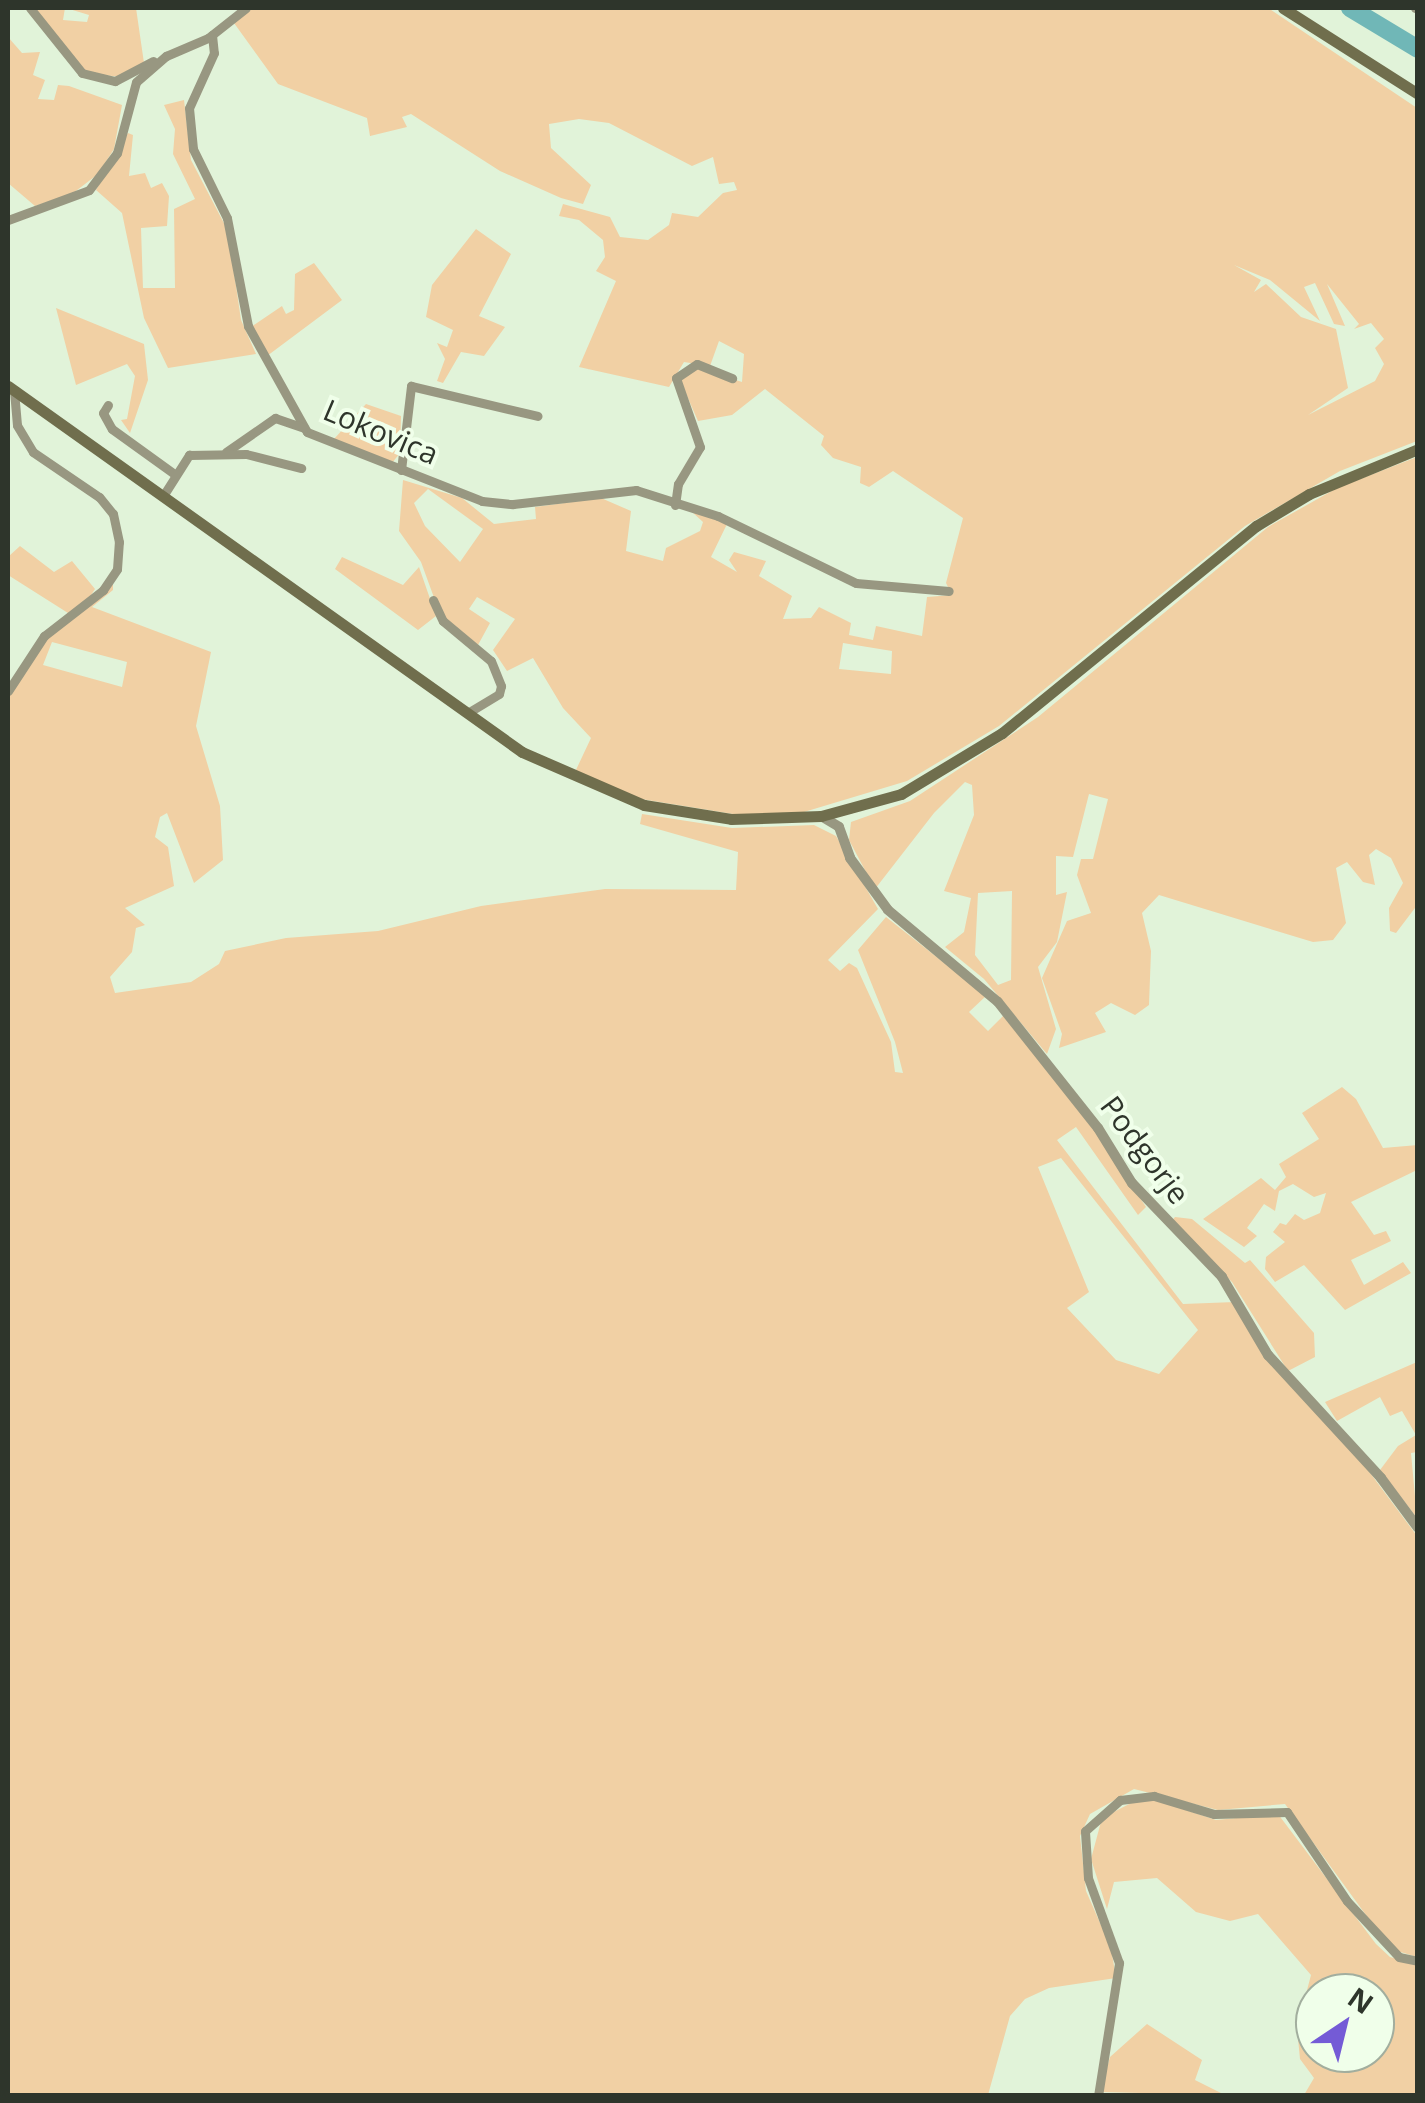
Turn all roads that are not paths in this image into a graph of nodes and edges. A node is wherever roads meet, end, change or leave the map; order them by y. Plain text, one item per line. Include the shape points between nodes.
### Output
1 (30, 8) edge
2 (1282, 8) edge
3 (240, 10) edge
4 (212, 35) junction
5 (162, 59) junction
6 (1418, 94) edge
7 (8, 220) edge
8 (732, 378) dead end
9 (11, 388) edge
10 (108, 405) dead end
11 (538, 416) dead end
12 (304, 428) junction
13 (1418, 449) edge
14 (226, 452) junction
15 (301, 468) dead end
16 (401, 470) junction
17 (173, 473) junction
18 (163, 496) junction
19 (675, 506) junction
20 (948, 592) dead end
21 (434, 600) dead end
22 (8, 691) edge
23 (466, 713) junction
24 (821, 816) junction
25 (1418, 1528) edge
26 (1418, 1960) edge
27 (1098, 2096) edge

1 - 5 street via 82,74 115,81
2 - 6 main road
3 - 4 street
4 - 5 street
4 - 12 street, Lokovica via 214,53 189,108 193,150 227,218 248,326
5 - 7 street via 136,82 116,153 100,178 74,198
8 - 19 street via 697,364 676,378 700,447 678,484
9 - 18 main road
9 - 22 street via 17,425 33,452 99,496 119,542 118,569 103,590 44,636
10 - 17 street via 103,412 112,429
11 - 16 street via 411,386
12 - 14 street via 275,418
12 - 16 street, Lokovica
13 - 24 main road via 1308,494 1256,526 1002,733 901,794
14 - 15 street
14 - 17 street via 190,455
16 - 19 street, Lokovica via 496,504 624,489
17 - 18 street
18 - 23 main road
19 - 20 street, Lokovica via 718,516 856,583
21 - 23 street via 443,621 491,661 502,686
23 - 24 main road via 522,752 644,805 731,819
24 - 25 street, Podgorje via 839,827 850,858 888,910 998,1002 1098,1128 1132,1183 1222,1277 1268,1355
26 - 27 street via 1399,1957 1347,1901 1287,1812 1214,1814 1154,1796 1120,1800 1085,1830 1088,1878 1118,1964

